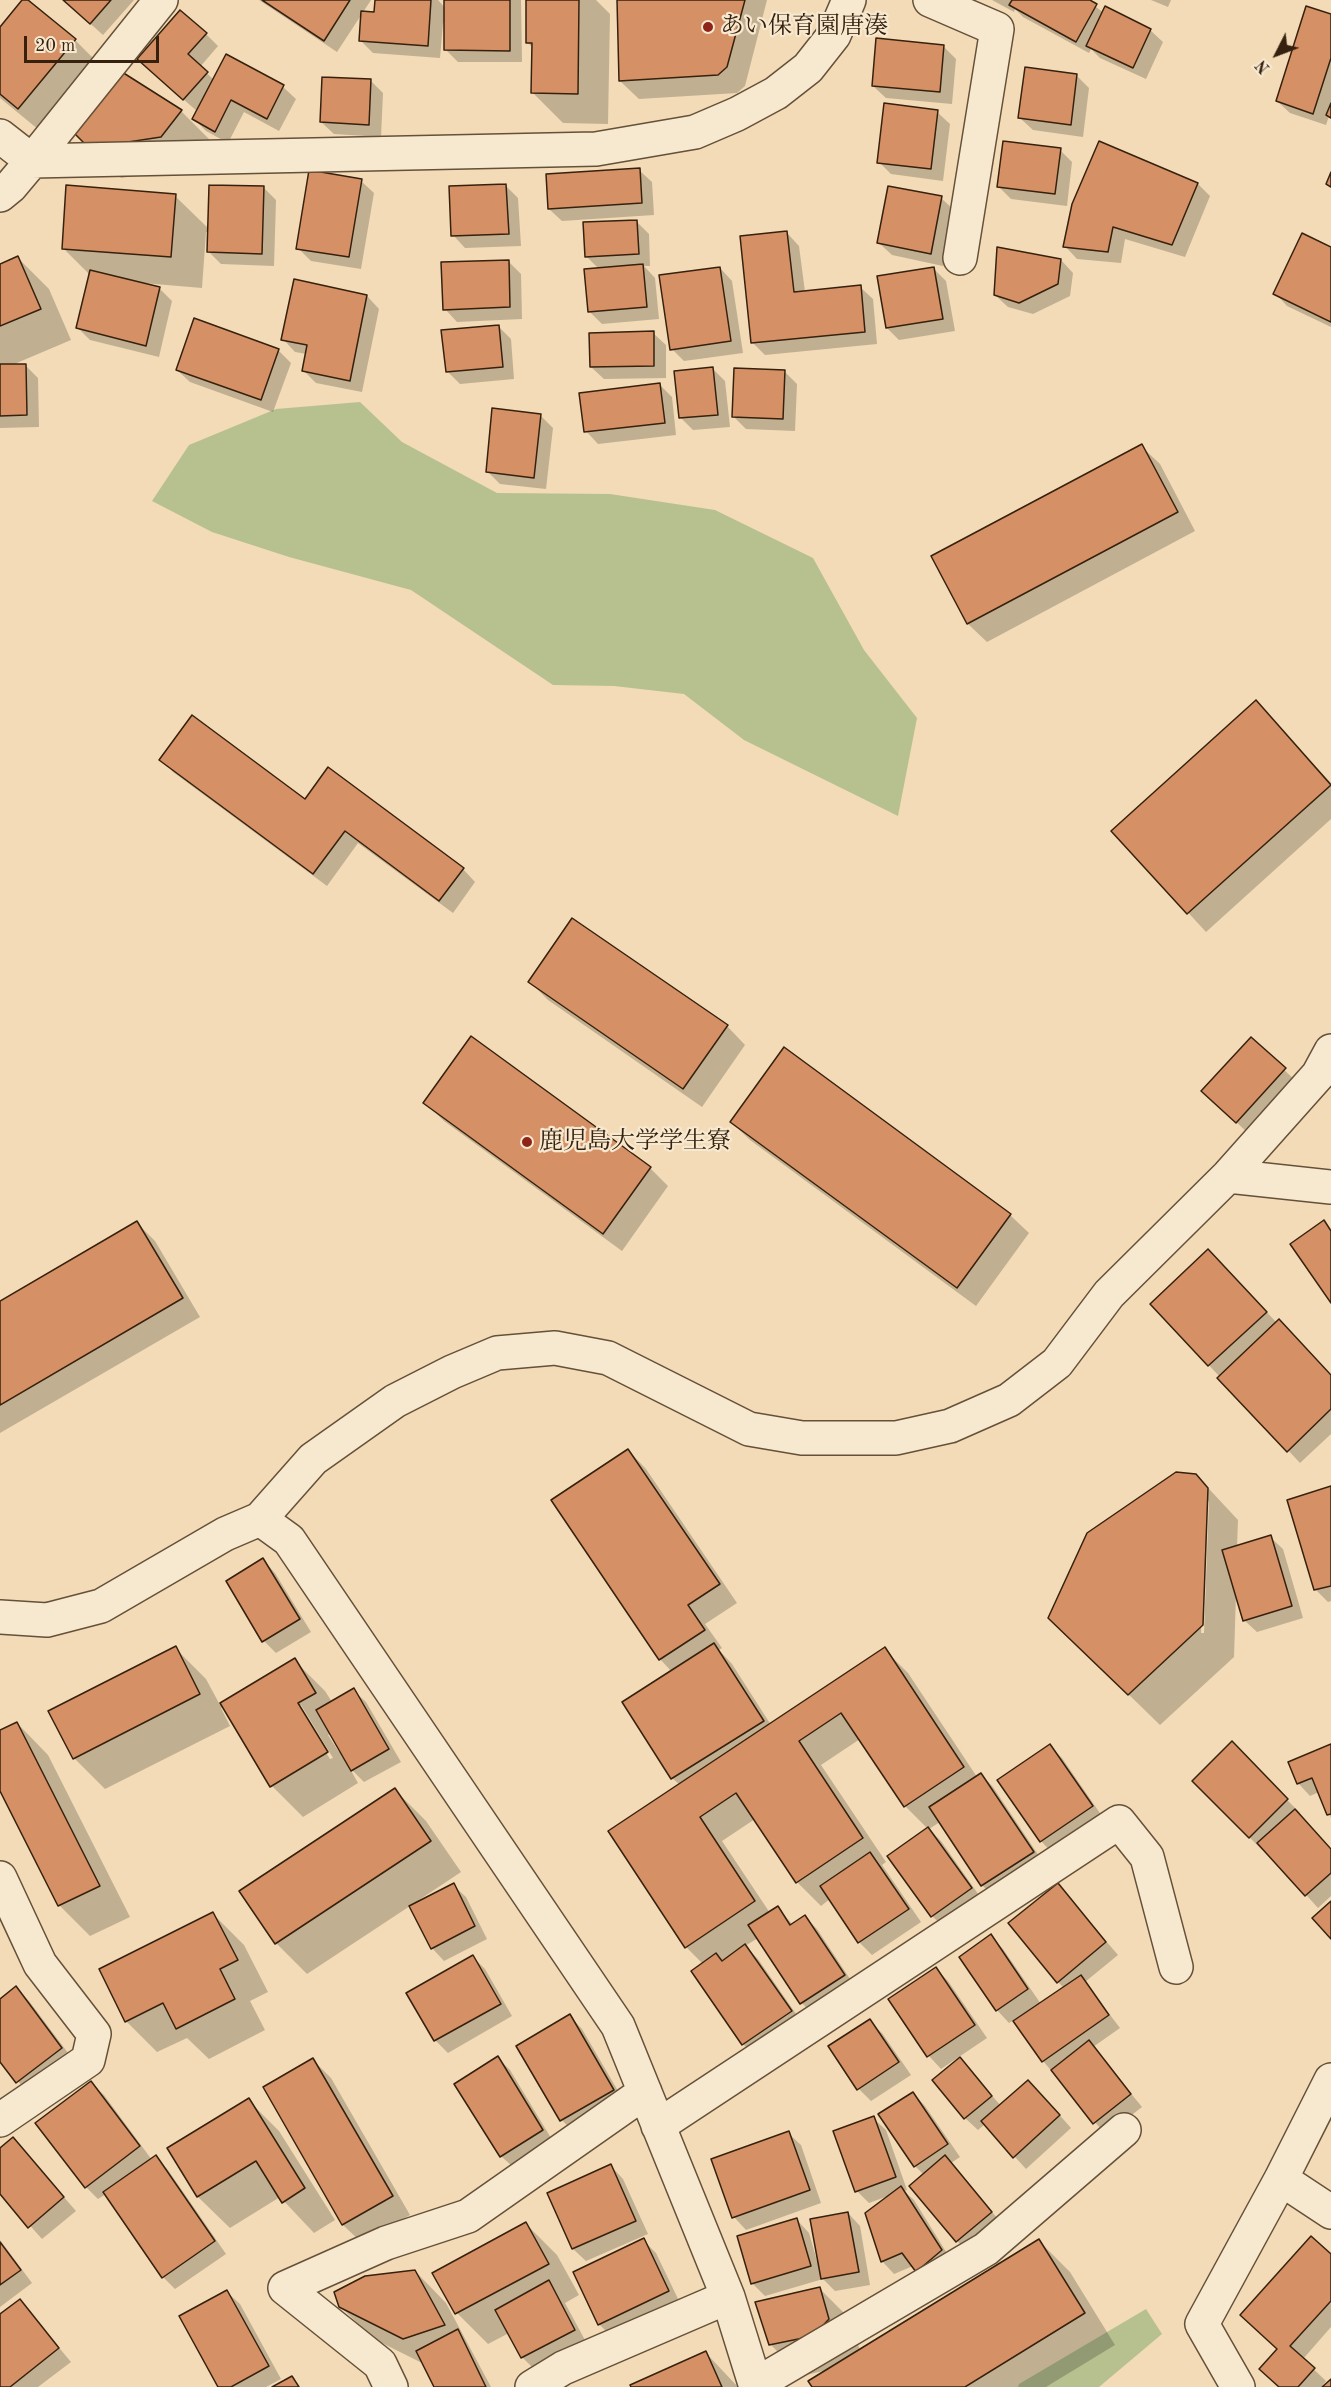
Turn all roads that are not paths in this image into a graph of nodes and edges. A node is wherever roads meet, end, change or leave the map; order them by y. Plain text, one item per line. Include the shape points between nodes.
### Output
1 (161, 0) edge
2 (849, 0) edge
3 (930, 0) edge
4 (0, 136) edge
5 (32, 161) junction
6 (0, 195) edge
7 (960, 258) dead end
8 (1331, 1051) edge
9 (1228, 1176) junction
10 (1331, 1186) edge
11 (260, 1519) junction
12 (0, 1617) edge
13 (0, 1878) edge
14 (1176, 1967) dead end
15 (1331, 2080) edge
16 (645, 2092) junction
17 (0, 2120) edge
18 (658, 2126) junction
19 (1124, 2130) dead end
20 (1281, 2179) junction
21 (1331, 2212) edge
22 (728, 2297) junction
23 (755, 2386) edge
24 (392, 2387) edge
25 (532, 2387) edge
26 (1238, 2387) edge

1 - 5 street
2 - 5 street via 834,35 808,68 776,93 695,132 596,149
3 - 7 street via 997,29
4 - 5 street
5 - 6 street
8 - 9 street via 1318,1075
9 - 10 street
9 - 11 street via 1109,1294 1057,1363 1009,1400 950,1426 896,1438 802,1438 749,1429 608,1358 555,1348 497,1353 395,1401 313,1459
11 - 12 street via 225,1534 101,1606 47,1620
11 - 16 street via 290,1540 618,2026
13 - 17 street via 40,1964 94,2034 88,2060
14 - 18 street via 1147,1857 1119,1822
15 - 20 street
16 - 18 street
16 - 24 street via 468,2216 386,2243 285,2288 380,2364
18 - 22 street
19 - 23 street via 986,2249
20 - 21 street
20 - 26 street via 1202,2324
22 - 23 street
22 - 25 street via 562,2368

